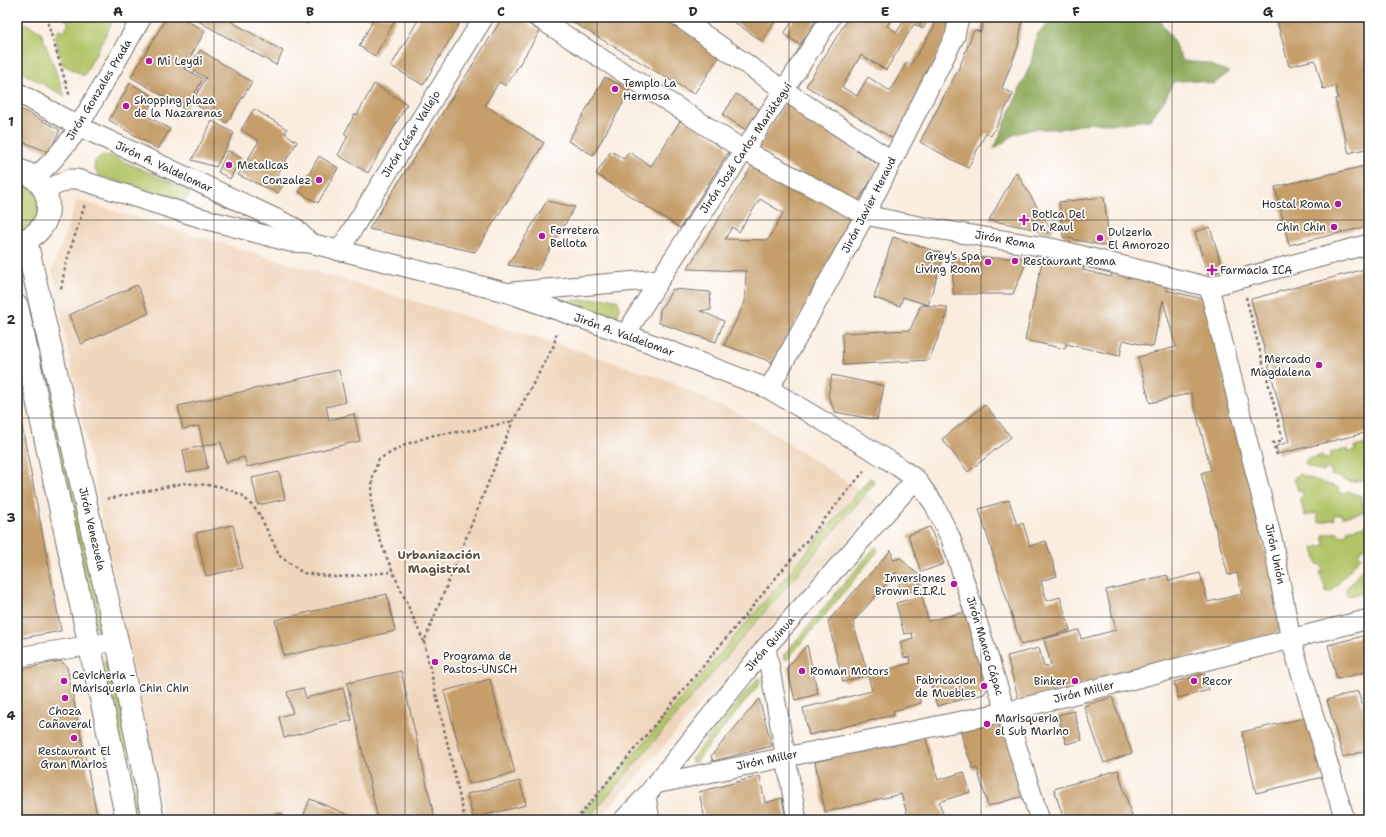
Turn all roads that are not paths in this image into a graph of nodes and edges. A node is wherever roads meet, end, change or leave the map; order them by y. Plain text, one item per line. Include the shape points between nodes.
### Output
1 (142, 17) edge
2 (484, 17) edge
3 (537, 17) edge
4 (679, 17) edge
5 (831, 17) edge
6 (959, 17) edge
7 (785, 91) junction
8 (17, 92) edge
9 (78, 126) junction
10 (745, 151) junction
11 (892, 161) junction
12 (26, 175) edge
13 (866, 215) junction
14 (22, 241) edge
15 (310, 243) junction
16 (1369, 244) edge
17 (339, 250) junction
18 (660, 279) junction
19 (1209, 287) junction
20 (505, 292) junction
21 (17, 306) edge
22 (626, 334) junction
23 (769, 389) junction
24 (916, 479) junction
25 (1369, 619) edge
26 (1291, 640) junction
27 (117, 641) junction
28 (90, 646) junction
29 (766, 647) junction
30 (17, 657) edge
31 (1005, 712) junction
32 (786, 756) junction
33 (650, 790) junction
34 (127, 820) edge
35 (153, 820) edge
36 (623, 820) edge
37 (650, 820) edge
38 (797, 820) edge
39 (1040, 820) edge
40 (1345, 820) edge

1 - 9 street, Jirón Gonzales Prada
2 - 17 street, Jirón César Vallejo
3 - 10 street, Jirón Roma
4 - 7 street
5 - 7 street, Jirón José Carlos Mariátegui
6 - 11 street, Jirón Javier Heraud via 955,36
7 - 10 street, Jirón José Carlos Mariátegui
7 - 11 street
8 - 9 street, Jirón A. Valdelomar
9 - 12 street, Jirón Gonzales Prada via 53,160
9 - 15 street, Jirón A. Valdelomar via 294,227
10 - 13 street, Jirón Roma
10 - 18 street, Jirón José Carlos Mariátegui
11 - 13 street, Jirón Javier Heraud
12 - 14 street via 48,203 47,216 42,228
12 - 15 street, Jirón A. Valdelomar via 77,179 201,218 290,242
13 - 19 street, Jirón Roma via 1051,248
13 - 23 street, Jirón Javier Heraud
14 - 27 street, Jirón Venezuela
15 - 17 street, Jirón A. Valdelomar
16 - 19 street, Jirón Roma
17 - 20 street, Jirón A. Valdelomar
18 - 20 street
18 - 22 street, Jirón José Carlos Mariátegui
19 - 26 street, Jirón Unión via 1273,543
20 - 22 street, Jirón A. Valdelomar
21 - 28 street
22 - 23 street, Jirón A. Valdelomar
23 - 24 street, Jirón A. Valdelomar
24 - 29 street, Jirón Quinua
24 - 31 street, Jirón Manco Cápac via 934,504 951,539
25 - 26 street, Jirón Miller
26 - 31 street, Jirón Miller
26 - 40 street, Jirón Unión
27 - 28 street
27 - 35 street, Jirón Venezuela
28 - 30 street
28 - 34 street
29 - 32 street
29 - 33 street, Jirón Quinua
31 - 32 street, Jirón Miller
31 - 39 street, Jirón Manco Cápac
32 - 33 street, Jirón Miller
32 - 38 street
33 - 36 street, Jirón Quinua
33 - 37 street

